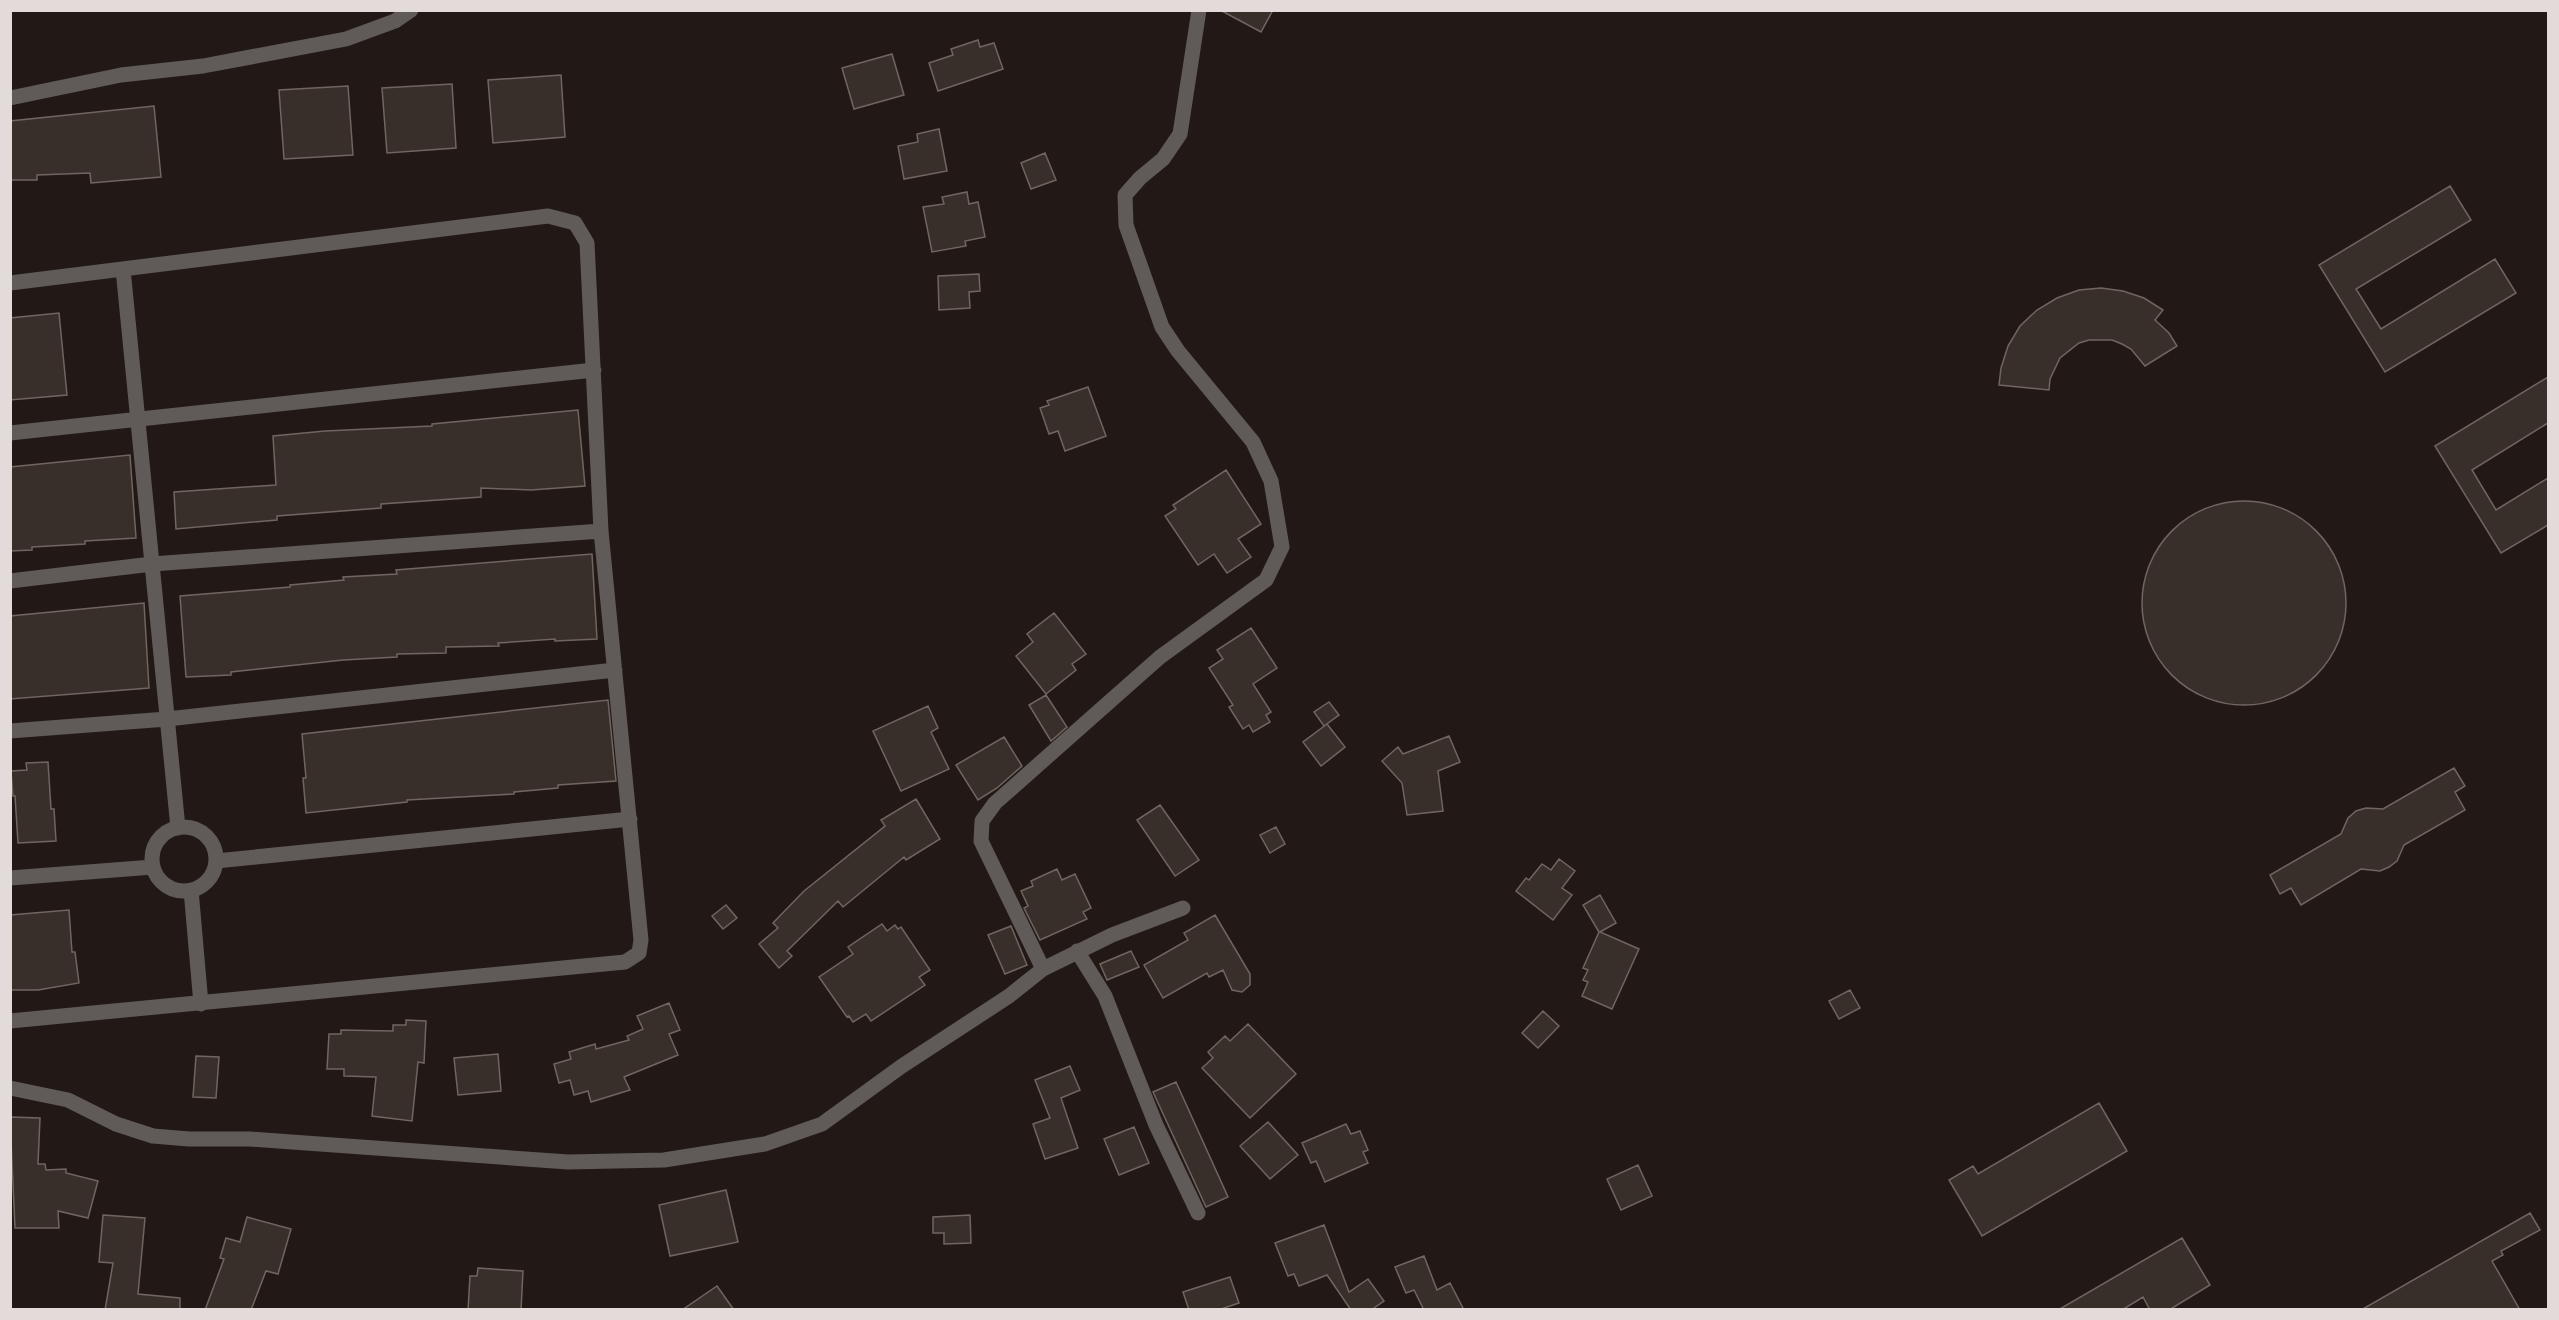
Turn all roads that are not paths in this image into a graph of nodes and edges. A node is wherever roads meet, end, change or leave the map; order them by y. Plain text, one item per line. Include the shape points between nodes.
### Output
1 (411, 10) edge
2 (1199, 10) edge
3 (10, 98) edge
4 (123, 269) junction
5 (10, 283) edge
6 (594, 370) junction
7 (138, 419) junction
8 (10, 433) edge
9 (601, 531) junction
10 (152, 564) junction
11 (10, 581) edge
12 (615, 670) junction
13 (167, 719) junction
14 (10, 731) edge
15 (630, 819) junction
16 (178, 828) junction
17 (216, 861) junction
18 (153, 867) junction
19 (10, 878) edge
20 (191, 890) junction
21 (1183, 908) dead end
22 (1077, 951) junction
23 (1043, 969) junction
24 (201, 1004) junction
25 (10, 1021) edge
26 (10, 1088) edge
27 (1198, 1213) dead end

1 - 3 street via 395,21 346,39 203,66 121,75
2 - 23 street via 1180,134 1163,159 1125,195 1126,225 1162,327 1253,442 1271,481 1282,547 1266,580 1160,657 995,803 982,821 981,841
4 - 5 street
4 - 6 street via 548,216 575,223 587,243
4 - 7 street
6 - 7 street
6 - 9 street
7 - 8 street
7 - 10 street
9 - 10 street
9 - 12 street
10 - 11 street
10 - 13 street
12 - 13 street
12 - 15 street
13 - 14 street
13 - 16 street
15 - 17 street
15 - 24 street via 641,940 639,953 624,962
16 - 17 street via 206,835 216,852
16 - 18 street via 160,838 152,857
17 - 20 street via 209,880
18 - 19 street
18 - 20 street via 172,888
20 - 24 street
21 - 22 street
22 - 23 street
22 - 27 street via 1105,996 1156,1125
23 - 26 street via 822,1124 765,1144 664,1160 568,1162 153,1136 116,1124 68,1100
24 - 25 street

